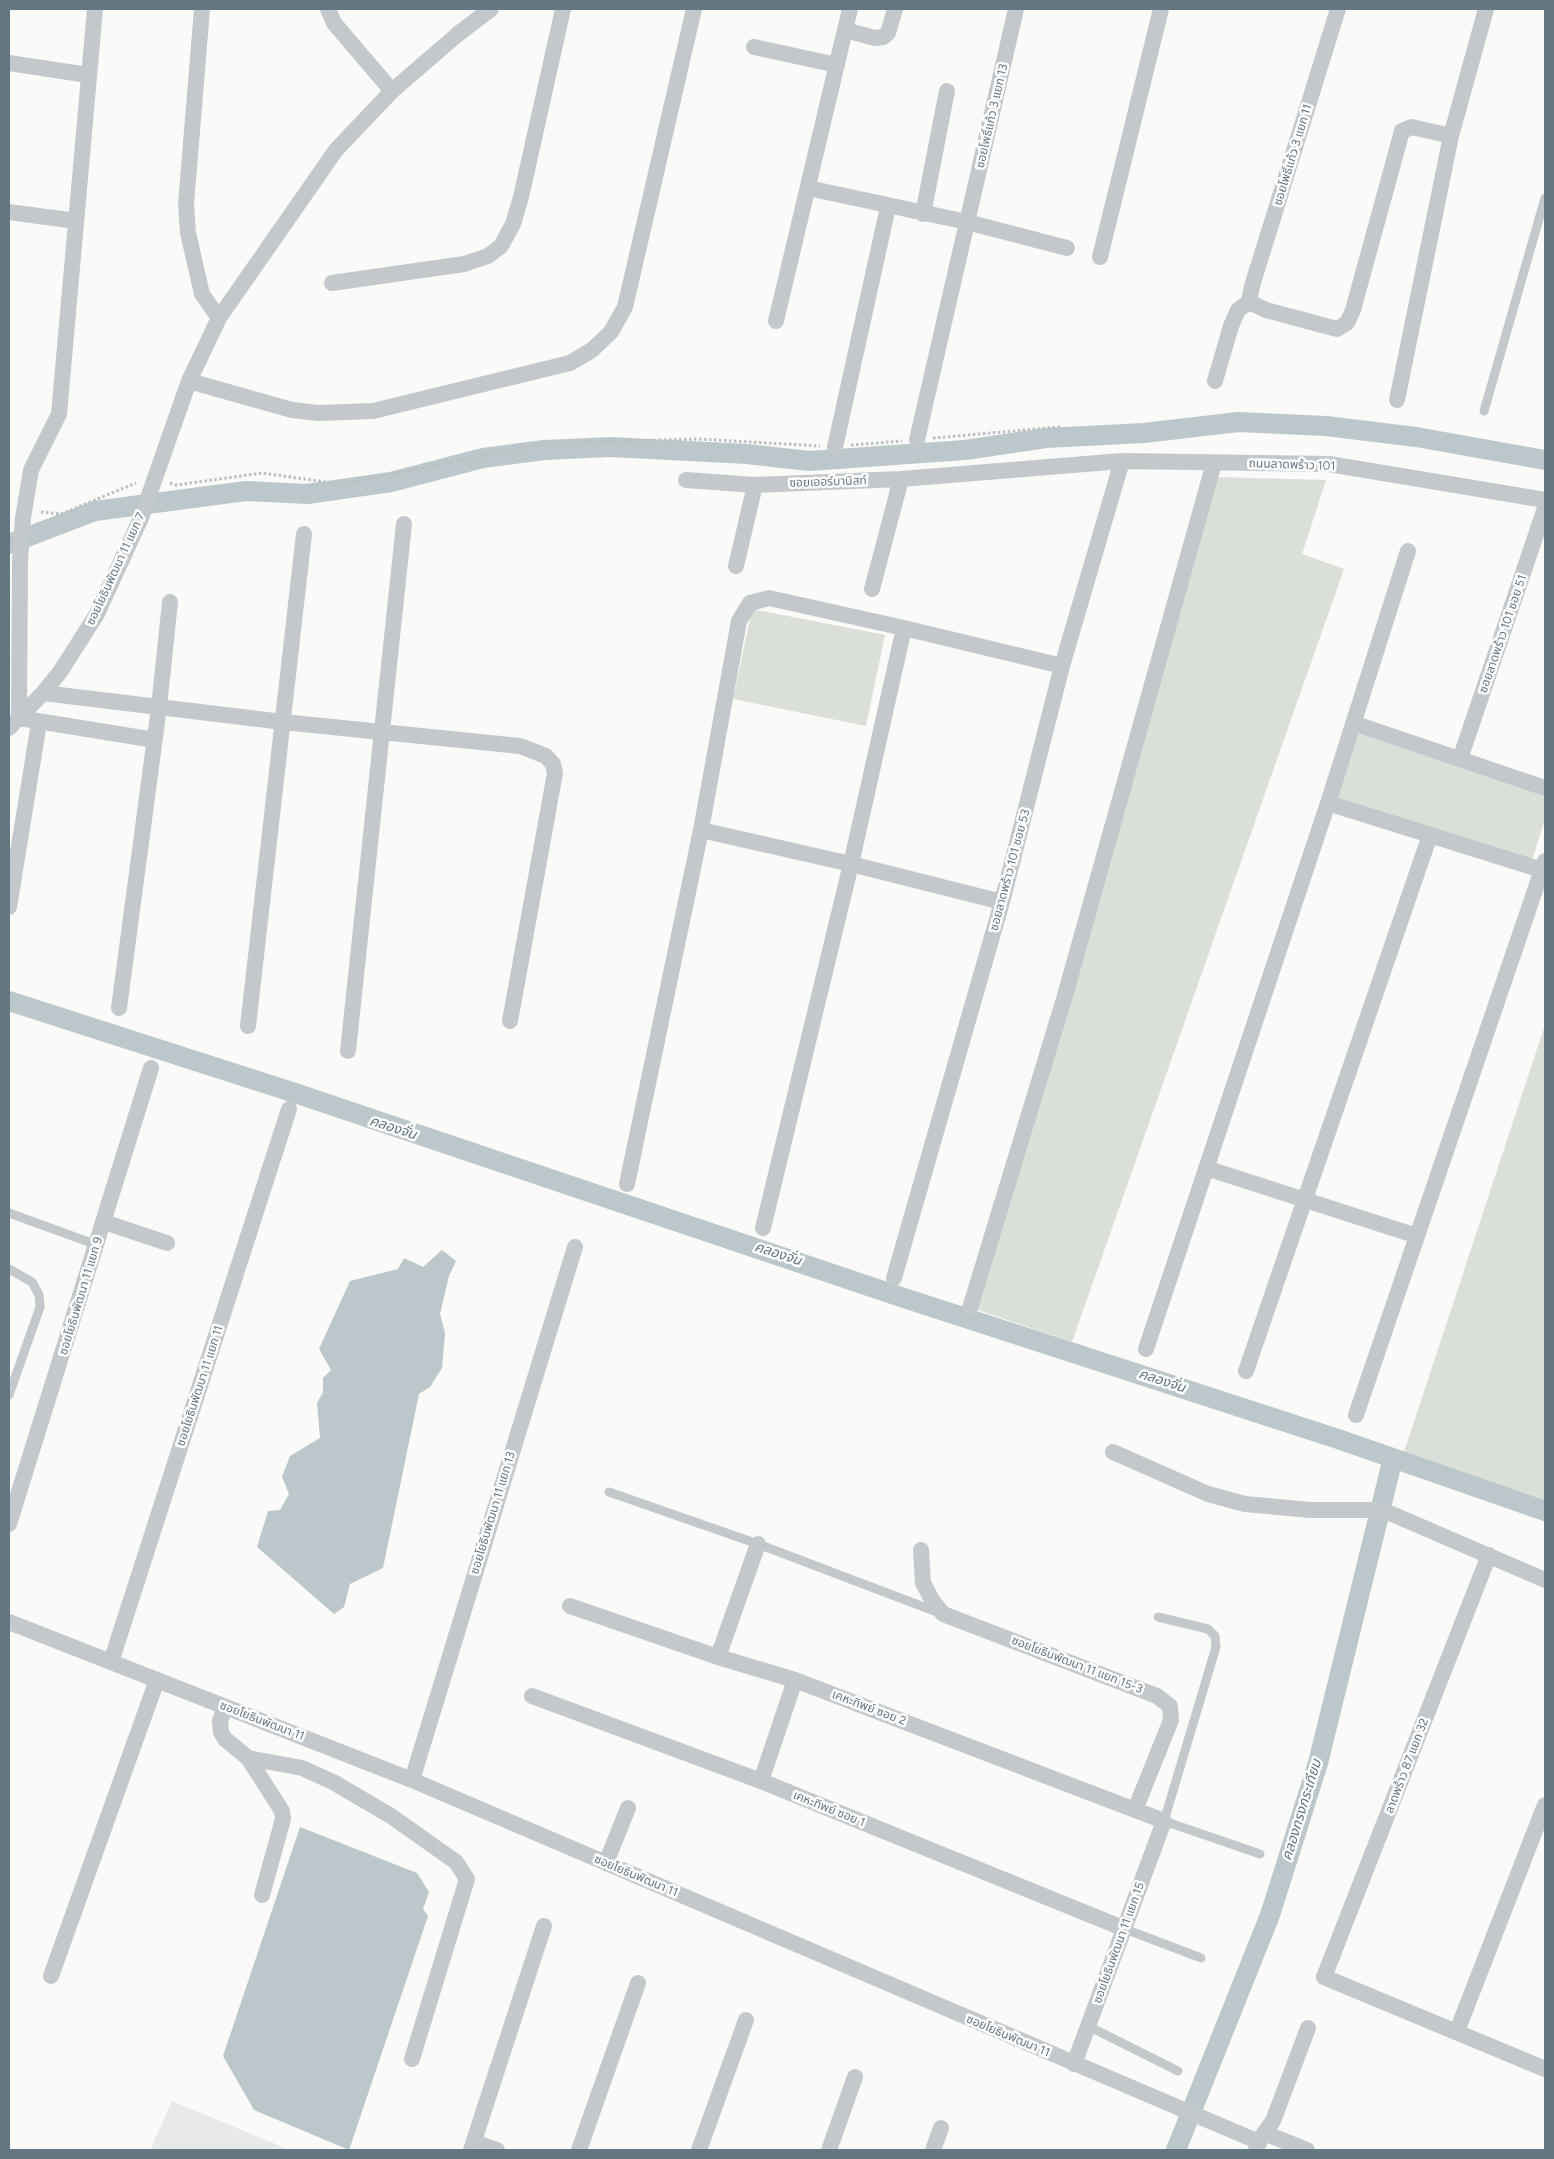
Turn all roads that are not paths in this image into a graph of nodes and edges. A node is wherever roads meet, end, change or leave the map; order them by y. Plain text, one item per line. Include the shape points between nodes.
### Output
1 (94, 9) edge
2 (202, 9) edge
3 (328, 9) edge
4 (491, 9) edge
5 (563, 9) edge
6 (694, 9) edge
7 (850, 9) edge
8 (895, 9) edge
9 (1016, 9) edge
10 (1161, 9) edge
11 (1338, 9) edge
12 (1486, 9) edge
13 (845, 30) junction
14 (754, 47) dead end
15 (9, 63) edge
16 (837, 65) junction
17 (88, 75) junction
18 (392, 91) junction
19 (947, 91) dead end
20 (1451, 136) junction
21 (808, 188) junction
22 (1545, 198) edge
23 (888, 207) junction
24 (9, 212) edge
25 (923, 214) junction
26 (76, 221) junction
27 (967, 222) junction
28 (1067, 248) dead end
29 (1100, 257) dead end
30 (332, 283) dead end
31 (1249, 302) junction
32 (219, 318) junction
33 (776, 321) dead end
34 (189, 381) junction
35 (1215, 381) dead end
36 (1397, 400) dead end
37 (1484, 411) dead end
38 (917, 440) road end
39 (835, 447) road end
40 (1122, 461) junction
41 (1214, 463) junction
42 (1036, 468) joint
43 (901, 479) junction
44 (686, 480) dead end
45 (755, 486) junction
46 (1545, 500) edge
47 (1545, 508) edge
48 (404, 524) dead end
49 (304, 534) dead end
50 (1408, 551) dead end
51 (736, 566) dead end
52 (872, 589) dead end
53 (170, 602) dead end
54 (904, 628) junction
55 (1062, 666) junction
56 (43, 693) junction
57 (159, 708) junction
58 (283, 722) junction
59 (14, 723) edge
60 (39, 723) junction
61 (1353, 723) junction
62 (382, 731) junction
63 (155, 740) junction
64 (1460, 759) junction
65 (1545, 788) edge
66 (1328, 803) junction
67 (701, 830) junction
68 (1430, 835) junction
69 (851, 864) junction
70 (1544, 865) edge
71 (1002, 902) junction
72 (9, 907) edge
73 (120, 1008) dead end
74 (510, 1021) dead end
75 (248, 1026) dead end
76 (348, 1051) dead end
77 (151, 1068) dead end
78 (289, 1109) dead end
79 (1206, 1168) junction
80 (627, 1184) dead end
81 (1305, 1199) junction
82 (9, 1213) edge
83 (104, 1222) junction
84 (762, 1228) dead end
85 (1417, 1236) junction
86 (167, 1243) dead end
87 (97, 1245) junction
88 (575, 1247) dead end
89 (9, 1269) edge
90 (894, 1278) dead end
91 (970, 1308) dead end
92 (1146, 1349) dead end
93 (1246, 1371) dead end
94 (9, 1395) edge
95 (1356, 1414) dead end
96 (1113, 1452) dead end
97 (609, 1492) dead end
98 (9, 1524) edge
99 (758, 1544) junction
100 (921, 1550) dead end
101 (1490, 1555) junction
102 (1545, 1580) edge
103 (570, 1606) dead end
104 (943, 1614) junction
105 (1158, 1617) dead end
106 (9, 1622) edge
107 (718, 1657) junction
108 (111, 1662) junction
109 (157, 1680) junction
110 (795, 1680) junction
111 (532, 1696) dead end
112 (225, 1707) junction
113 (248, 1758) junction
114 (412, 1780) junction
115 (760, 1781) junction
116 (1545, 1805) edge
117 (628, 1808) dead end
118 (1135, 1810) junction
119 (1164, 1821) junction
120 (1260, 1854) dead end
121 (606, 1863) junction
122 (262, 1895) dead end
123 (544, 1926) dead end
124 (1124, 1929) junction
125 (1200, 1958) dead end
126 (51, 1976) dead end
127 (638, 1983) dead end
128 (746, 2020) dead end
129 (1088, 2026) junction
130 (1308, 2028) dead end
131 (1457, 2031) junction
132 (412, 2059) dead end
133 (1074, 2064) junction
134 (1545, 2069) edge
135 (1178, 2071) dead end
136 (855, 2077) dead end
137 (941, 2128) dead end
138 (1260, 2142) edge
139 (473, 2146) edge
140 (497, 2150) edge
141 (579, 2150) edge
142 (699, 2150) edge
143 (829, 2150) edge
144 (934, 2150) edge
145 (1307, 2150) edge

1 - 17 street
2 - 32 street via 186,204 188,233 202,294
3 - 18 street via 334,24
4 - 18 street, ซอยโยธินพัฒนา 11 แยก 7
5 - 30 street via 521,197 513,224 501,246 488,256 464,264
6 - 34 street via 625,307 610,332 592,350 570,363 373,410 318,413 292,410
7 - 13 street
8 - 13 street via 888,33 883,37
9 - 27 street, ซอยโพธิ์แก้ว 3 แยก 13
10 - 29 street
11 - 31 street, ซอยโพธิ์แก้ว 3 แยก 11
12 - 20 street
13 - 16 street
14 - 16 street
15 - 17 street
16 - 21 street
17 - 26 street
18 - 32 street, ซอยโยธินพัฒนา 11 แยก 7 via 336,150
19 - 25 street
20 - 31 street via 1412,126 1402,131 1347,323 1336,328 1266,310
20 - 36 street
21 - 23 street
21 - 33 street
22 - 37 lane
23 - 25 street
23 - 39 street
24 - 26 street
25 - 27 street
26 - 59 street via 59,414 32,470 23,514
27 - 28 street
27 - 38 street, ซอยโพธิ์แก้ว 3 แยก 13
31 - 35 street via 1238,310 1231,326
32 - 34 street, ซอยโยธินพัฒนา 11 แยก 7
34 - 56 street, ซอยโยธินพัฒนา 11 แยก 7 via 140,518 97,614
40 - 41 street, ถนนลาดพร้าว 101
40 - 42 street, ถนนลาดพร้าว 101
40 - 55 street, ซอยลาดพร้าว 101 ซอย 53
41 - 46 street, ถนนลาดพร้าว 101 via 1329,464
41 - 91 street via 1064,999
42 - 43 street, ซอยเออร์บานิสท์
43 - 45 street, ซอยเออร์บานิสท์
43 - 52 street
44 - 45 street, ซอยเออร์บานิสท์
45 - 51 street
47 - 64 street, ซอยลาดพร้าว 101 ซอย 51
48 - 62 street
49 - 58 street
50 - 61 street
53 - 57 street
54 - 55 street
54 - 67 street via 768,598 750,603 738,621
54 - 69 street
55 - 71 street, ซอยลาดพร้าว 101 ซอย 53
56 - 57 street
56 - 59 street, ซอยโยธินพัฒนา 11 แยก 7
57 - 58 street
57 - 63 street
58 - 62 street
58 - 75 street
59 - 60 street
60 - 63 street
60 - 72 street
61 - 64 street
61 - 66 street
62 - 74 street via 520,746 546,756 553,764 555,773
62 - 76 street
63 - 73 street
64 - 65 street
66 - 68 street
66 - 79 street
67 - 69 street
67 - 80 street
68 - 70 street
68 - 81 street
69 - 71 street
69 - 84 street
70 - 85 street
71 - 90 street, ซอยลาดพร้าว 101 ซอย 53
77 - 83 street, ซอยโยธินพัฒนา 11 แยก 9
78 - 108 street, ซอยโยธินพัฒนา 11 แยก 11
79 - 81 street
79 - 92 street
81 - 85 street
81 - 93 street
82 - 87 lane
83 - 86 street
83 - 87 street, ซอยโยธินพัฒนา 11 แยก 9
85 - 95 street
87 - 98 street, ซอยโยธินพัฒนา 11 แยก 9
88 - 114 street, ซอยโยธินพัฒนา 11 แยก 13
89 - 94 lane via 32,1282 39,1295 40,1307
96 - 101 street via 1208,1494 1245,1504 1310,1510 1378,1511
97 - 99 lane
99 - 104 lane
99 - 107 street
100 - 104 street via 923,1582
101 - 102 street
101 - 131 street, ลาดพร้าว 87 แยก 32 via 1324,1977
103 - 107 street, เคหะทิพย์ ซอย 2
104 - 118 street, ซอยโยธินพัฒนา 11 แยก 15-3 via 1157,1696 1170,1706 1171,1720
105 - 119 lane via 1208,1629 1215,1636 1216,1647
106 - 108 street, ซอยโยธินพัฒนา 11
107 - 110 street, เคหะทิพย์ ซอย 2
108 - 109 street, ซอยโยธินพัฒนา 11
109 - 112 street, ซอยโยธินพัฒนา 11
109 - 126 street
110 - 115 street
110 - 118 street, เคหะทิพย์ ซอย 2
111 - 115 street, เคหะทิพย์ ซอย 1
112 - 113 street via 220,1722 224,1739
112 - 114 street, ซอยโยธินพัฒนา 11
113 - 122 street via 282,1811 283,1819
113 - 132 street via 302,1768 334,1782 391,1816 456,1862 467,1879
114 - 121 street, ซอยโยธินพัฒนา 11
115 - 124 street, เคหะทิพย์ ซอย 1
116 - 131 street
117 - 121 street
118 - 119 street, เคหะทิพย์ ซอย 2
119 - 120 lane
119 - 124 street, ซอยโยธินพัฒนา 11 แยก 15
121 - 133 street, ซอยโยธินพัฒนา 11
123 - 139 street
124 - 125 lane
124 - 129 street, ซอยโยธินพัฒนา 11 แยก 15
127 - 141 street
128 - 142 street
129 - 133 street, ซอยโยธินพัฒนา 11 แยก 15
129 - 135 lane
130 - 138 street via 1273,2121
131 - 134 street
133 - 138 street, ซอยโยธินพัฒนา 11
136 - 143 street
137 - 144 street
138 - 145 street, ซอยโยธินพัฒนา 11
139 - 140 street

